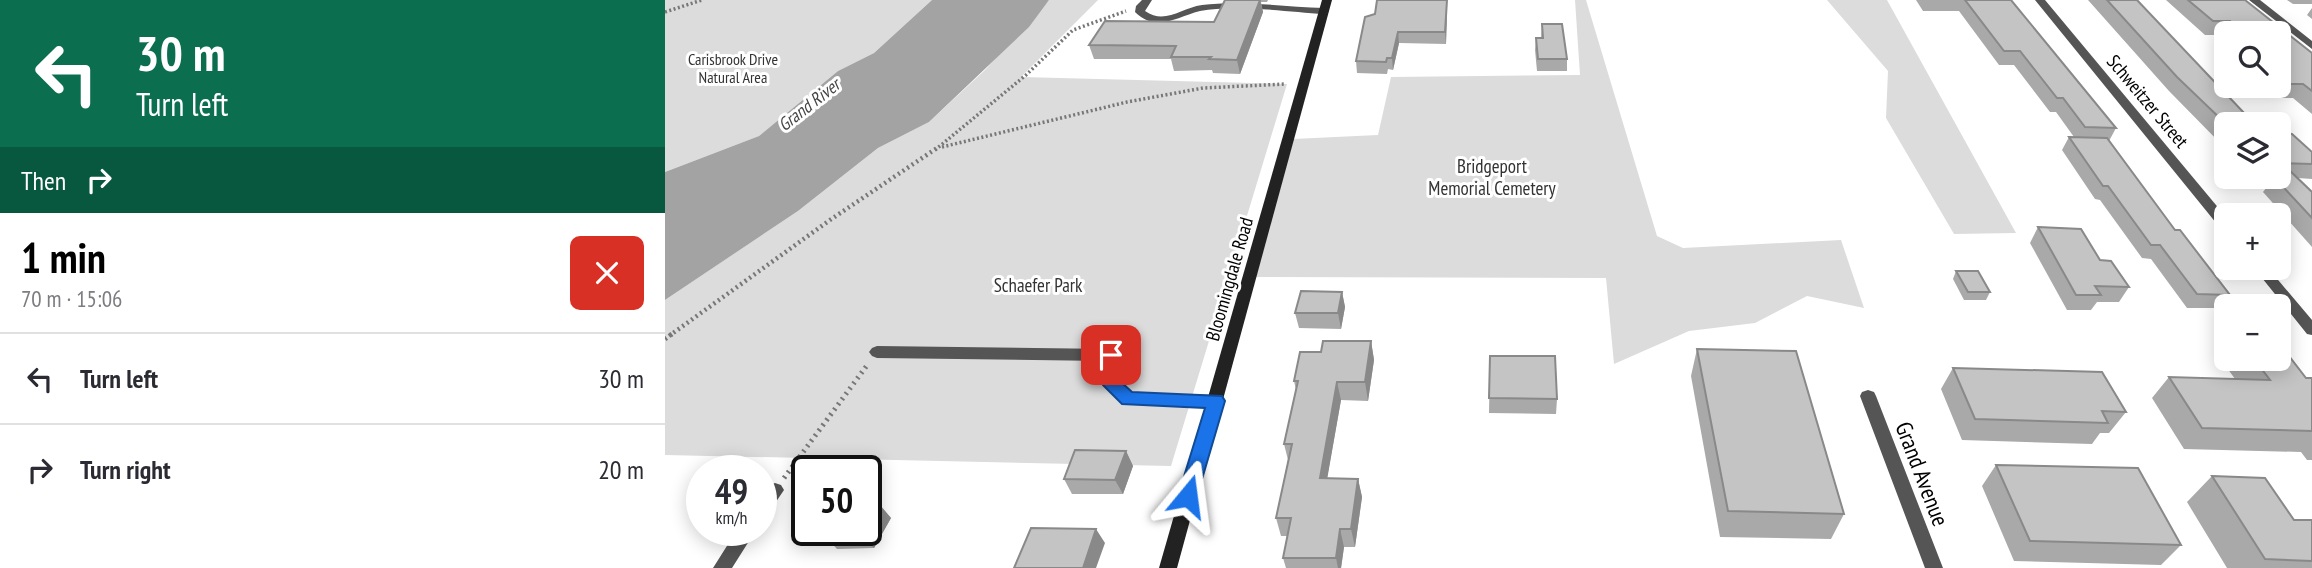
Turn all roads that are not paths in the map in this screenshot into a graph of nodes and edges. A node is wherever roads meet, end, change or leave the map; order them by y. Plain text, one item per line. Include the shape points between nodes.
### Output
1 (2040, 0) edge
2 (2254, 0) edge
3 (1144, 4) edge
4 (1200, 4) edge
5 (1326, 5) edge
6 (2312, 46) edge
7 (2214, 211) edge
8 (2271, 280) edge
9 (2312, 330) edge
10 (877, 352) road end
11 (1868, 396) dead end
12 (1216, 401) junction
13 (736, 546) edge
14 (722, 568) edge
15 (1168, 568) edge
16 (1934, 568) edge

1 - 7 street, Schweitzer Street
2 - 6 street
3 - 4 street via 1145,17 1167,20 1180,18
4 - 5 street
5 - 12 main road, Bloomingdale Road
8 - 9 street
10 - 12 street via 1111,355 1112,385 1128,399
11 - 16 street, Grand Avenue
12 - 15 main road, Bloomingdale Road
13 - 14 street

